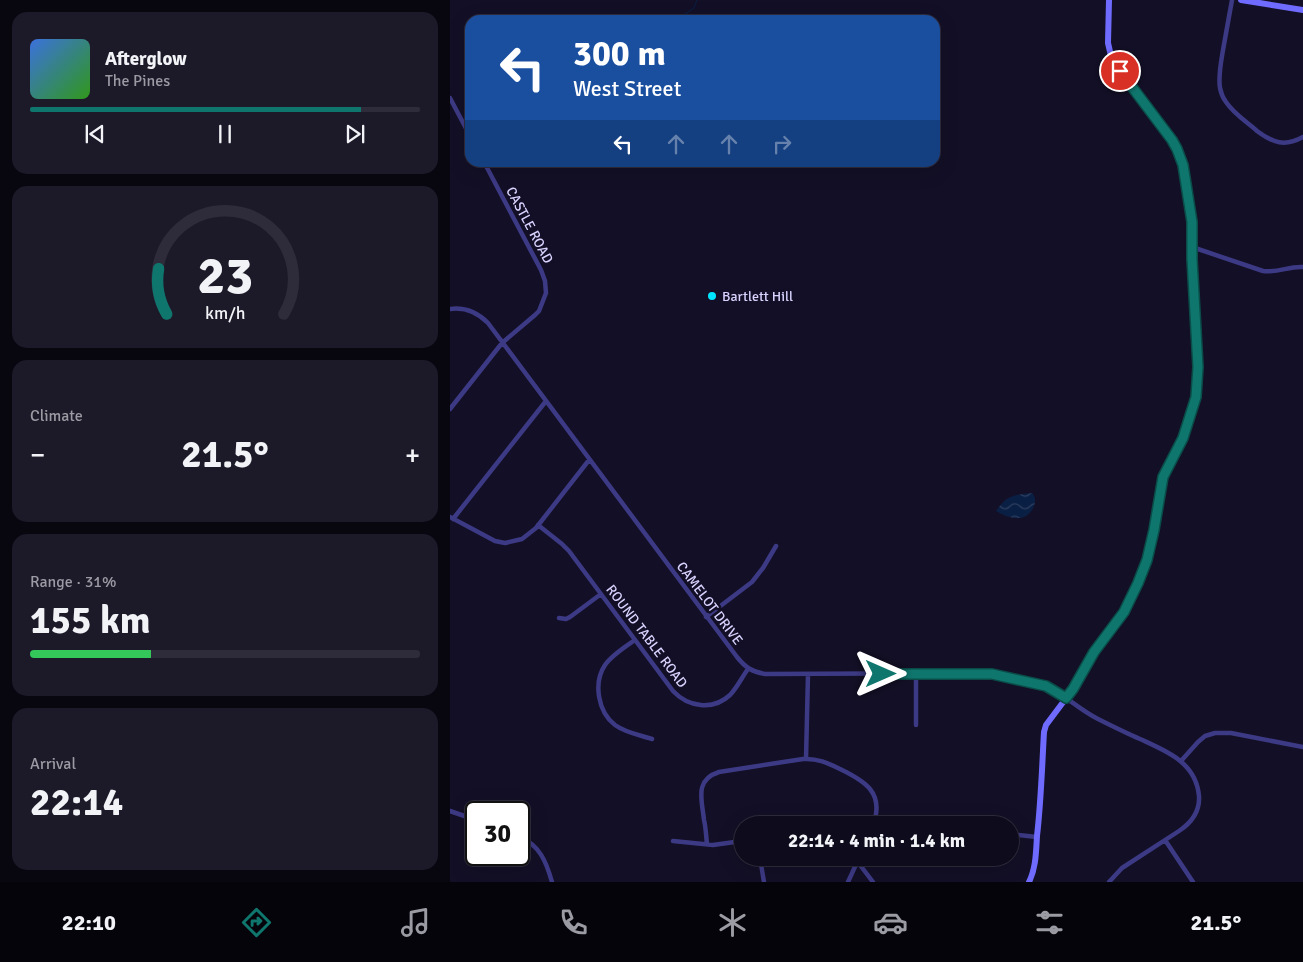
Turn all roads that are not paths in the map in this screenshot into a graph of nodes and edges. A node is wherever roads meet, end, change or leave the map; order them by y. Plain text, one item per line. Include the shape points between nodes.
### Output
1 (1109, 0) edge
2 (1232, 0) edge
3 (1241, 0) edge
4 (1303, 10) edge
5 (450, 98) edge
6 (465, 126) edge
7 (1303, 137) edge
8 (487, 167) edge
9 (1191, 247) junction
10 (1303, 267) edge
11 (450, 309) edge
12 (502, 343) junction
13 (546, 401) junction
14 (450, 409) edge
15 (589, 460) junction
16 (452, 518) edge
17 (538, 525) junction
18 (776, 546) dead end
19 (601, 594) junction
20 (706, 616) junction
21 (559, 618) dead end
22 (635, 640) junction
23 (748, 669) junction
24 (808, 674) junction
25 (916, 674) junction
26 (1066, 698) junction
27 (916, 725) dead end
28 (652, 739) dead end
29 (1303, 748) edge
30 (806, 758) junction
31 (1181, 761) junction
32 (450, 811) edge
33 (465, 816) edge
34 (875, 816) edge
35 (1019, 835) edge
36 (1037, 837) junction
37 (1165, 840) junction
38 (673, 841) dead end
39 (734, 842) edge
40 (530, 843) edge
41 (707, 844) junction
42 (761, 866) edge
43 (855, 866) edge
44 (863, 866) edge
45 (552, 882) edge
46 (764, 882) edge
47 (848, 882) edge
48 (873, 882) edge
49 (1029, 882) edge
50 (1109, 882) edge
51 (1193, 882) edge

1 - 9 street via 1108,43 1111,56 1172,140 1181,160 1192,222
2 - 7 street via 1219,82 1224,100 1275,142 1288,143
3 - 4 street
5 - 6 street
8 - 12 street, CASTLE ROAD via 541,270 546,287 539,311
9 - 10 street via 1262,271
9 - 26 street via 1198,367 1194,405 1183,438 1163,477 1147,560 1138,583 1124,612 1094,652
11 - 12 street, CAMELOT DRIVE via 477,314
12 - 13 street, CAMELOT DRIVE
12 - 14 street, CASTLE ROAD
13 - 15 street, CAMELOT DRIVE
13 - 16 street
15 - 17 street
15 - 20 street, CAMELOT DRIVE
16 - 17 street via 492,540 505,543 525,537
17 - 19 street, ROUND TABLE ROAD via 566,547
18 - 20 street via 752,582
19 - 21 street via 570,617
19 - 22 street, ROUND TABLE ROAD
20 - 23 street, CAMELOT DRIVE
22 - 23 street, ROUND TABLE ROAD via 673,691 694,704 713,704 724,699
22 - 28 street via 605,665 599,679 599,693 608,718 614,724
23 - 24 street via 765,674
24 - 25 street
24 - 30 street
25 - 26 street via 992,674 1046,686
25 - 27 street
26 - 31 street via 1091,716
26 - 36 street via 1044,732
29 - 31 street via 1231,733 1215,733 1205,736
30 - 34 street via 826,762 864,782 876,802
30 - 41 street via 720,772 707,779 700,793
31 - 37 street via 1197,785 1198,807 1187,825
32 - 33 street
35 - 36 street
36 - 49 street via 1033,875
37 - 50 street via 1122,868
37 - 51 street
38 - 41 street
39 - 41 street
40 - 45 street via 546,862
42 - 46 street
43 - 47 street
44 - 48 street

